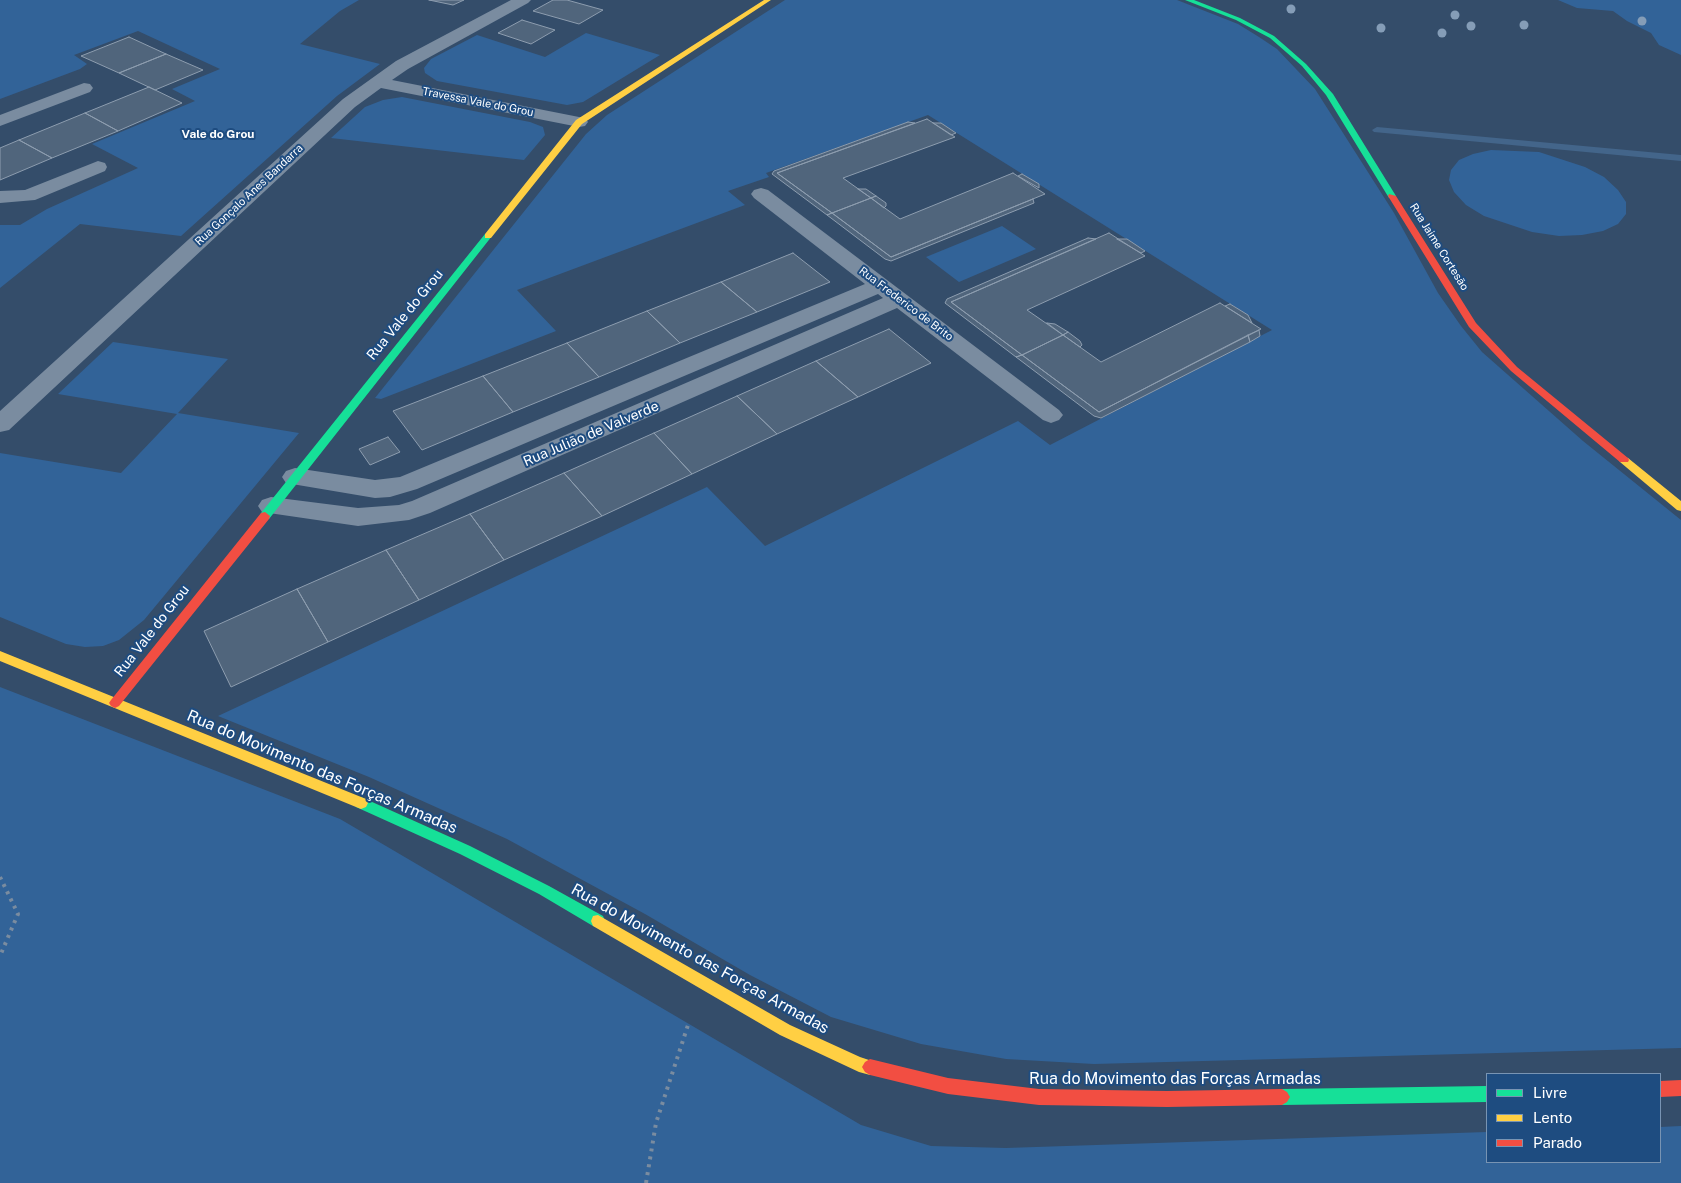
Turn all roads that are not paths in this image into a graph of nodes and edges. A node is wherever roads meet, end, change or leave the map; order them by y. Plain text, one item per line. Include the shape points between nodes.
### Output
1 (523, 0) edge
2 (768, 0) edge
3 (1188, 0) edge
4 (376, 82) junction
5 (84, 88) dead end
6 (0, 121) edge
7 (579, 122) junction
8 (98, 167) dead end
9 (761, 194) dead end
10 (0, 197) edge
11 (880, 285) junction
12 (899, 299) junction
13 (1051, 415) dead end
14 (0, 424) edge
15 (295, 477) junction
16 (271, 506) junction
17 (1681, 507) edge
18 (0, 656) edge
19 (115, 703) junction
20 (1681, 1088) edge
21 (1661, 1089) edge
22 (1486, 1094) edge

1 - 4 street, Rua Gonçalo Anes Bandarra
2 - 7 street, Rua Vale do Grou
3 - 17 street, Rua Jaime Cortesão via 1238,18 1272,36 1304,65 1329,94 1472,325 1514,369
4 - 7 street, Travessa Vale do Grou
4 - 14 street, Rua Gonçalo Anes Bandarra via 349,102
5 - 6 street
7 - 15 street, Rua Vale do Grou
8 - 10 street via 28,196
9 - 11 street, Rua Frederico de Brito
11 - 12 street, Rua Frederico de Brito
11 - 15 street, Rua Julião de Valverde via 408,483 375,489
12 - 13 street, Rua Frederico de Brito
12 - 16 street, Rua Julião de Valverde via 400,514 358,517
15 - 16 street, Rua Vale do Grou
16 - 19 street, Rua Vale do Grou
18 - 19 street, Rua do Movimento das Forças Armadas
19 - 22 street, Rua do Movimento das Forças Armadas via 386,813 464,850 544,890 786,1030 859,1064 948,1086 1039,1097 1167,1099
20 - 21 street

